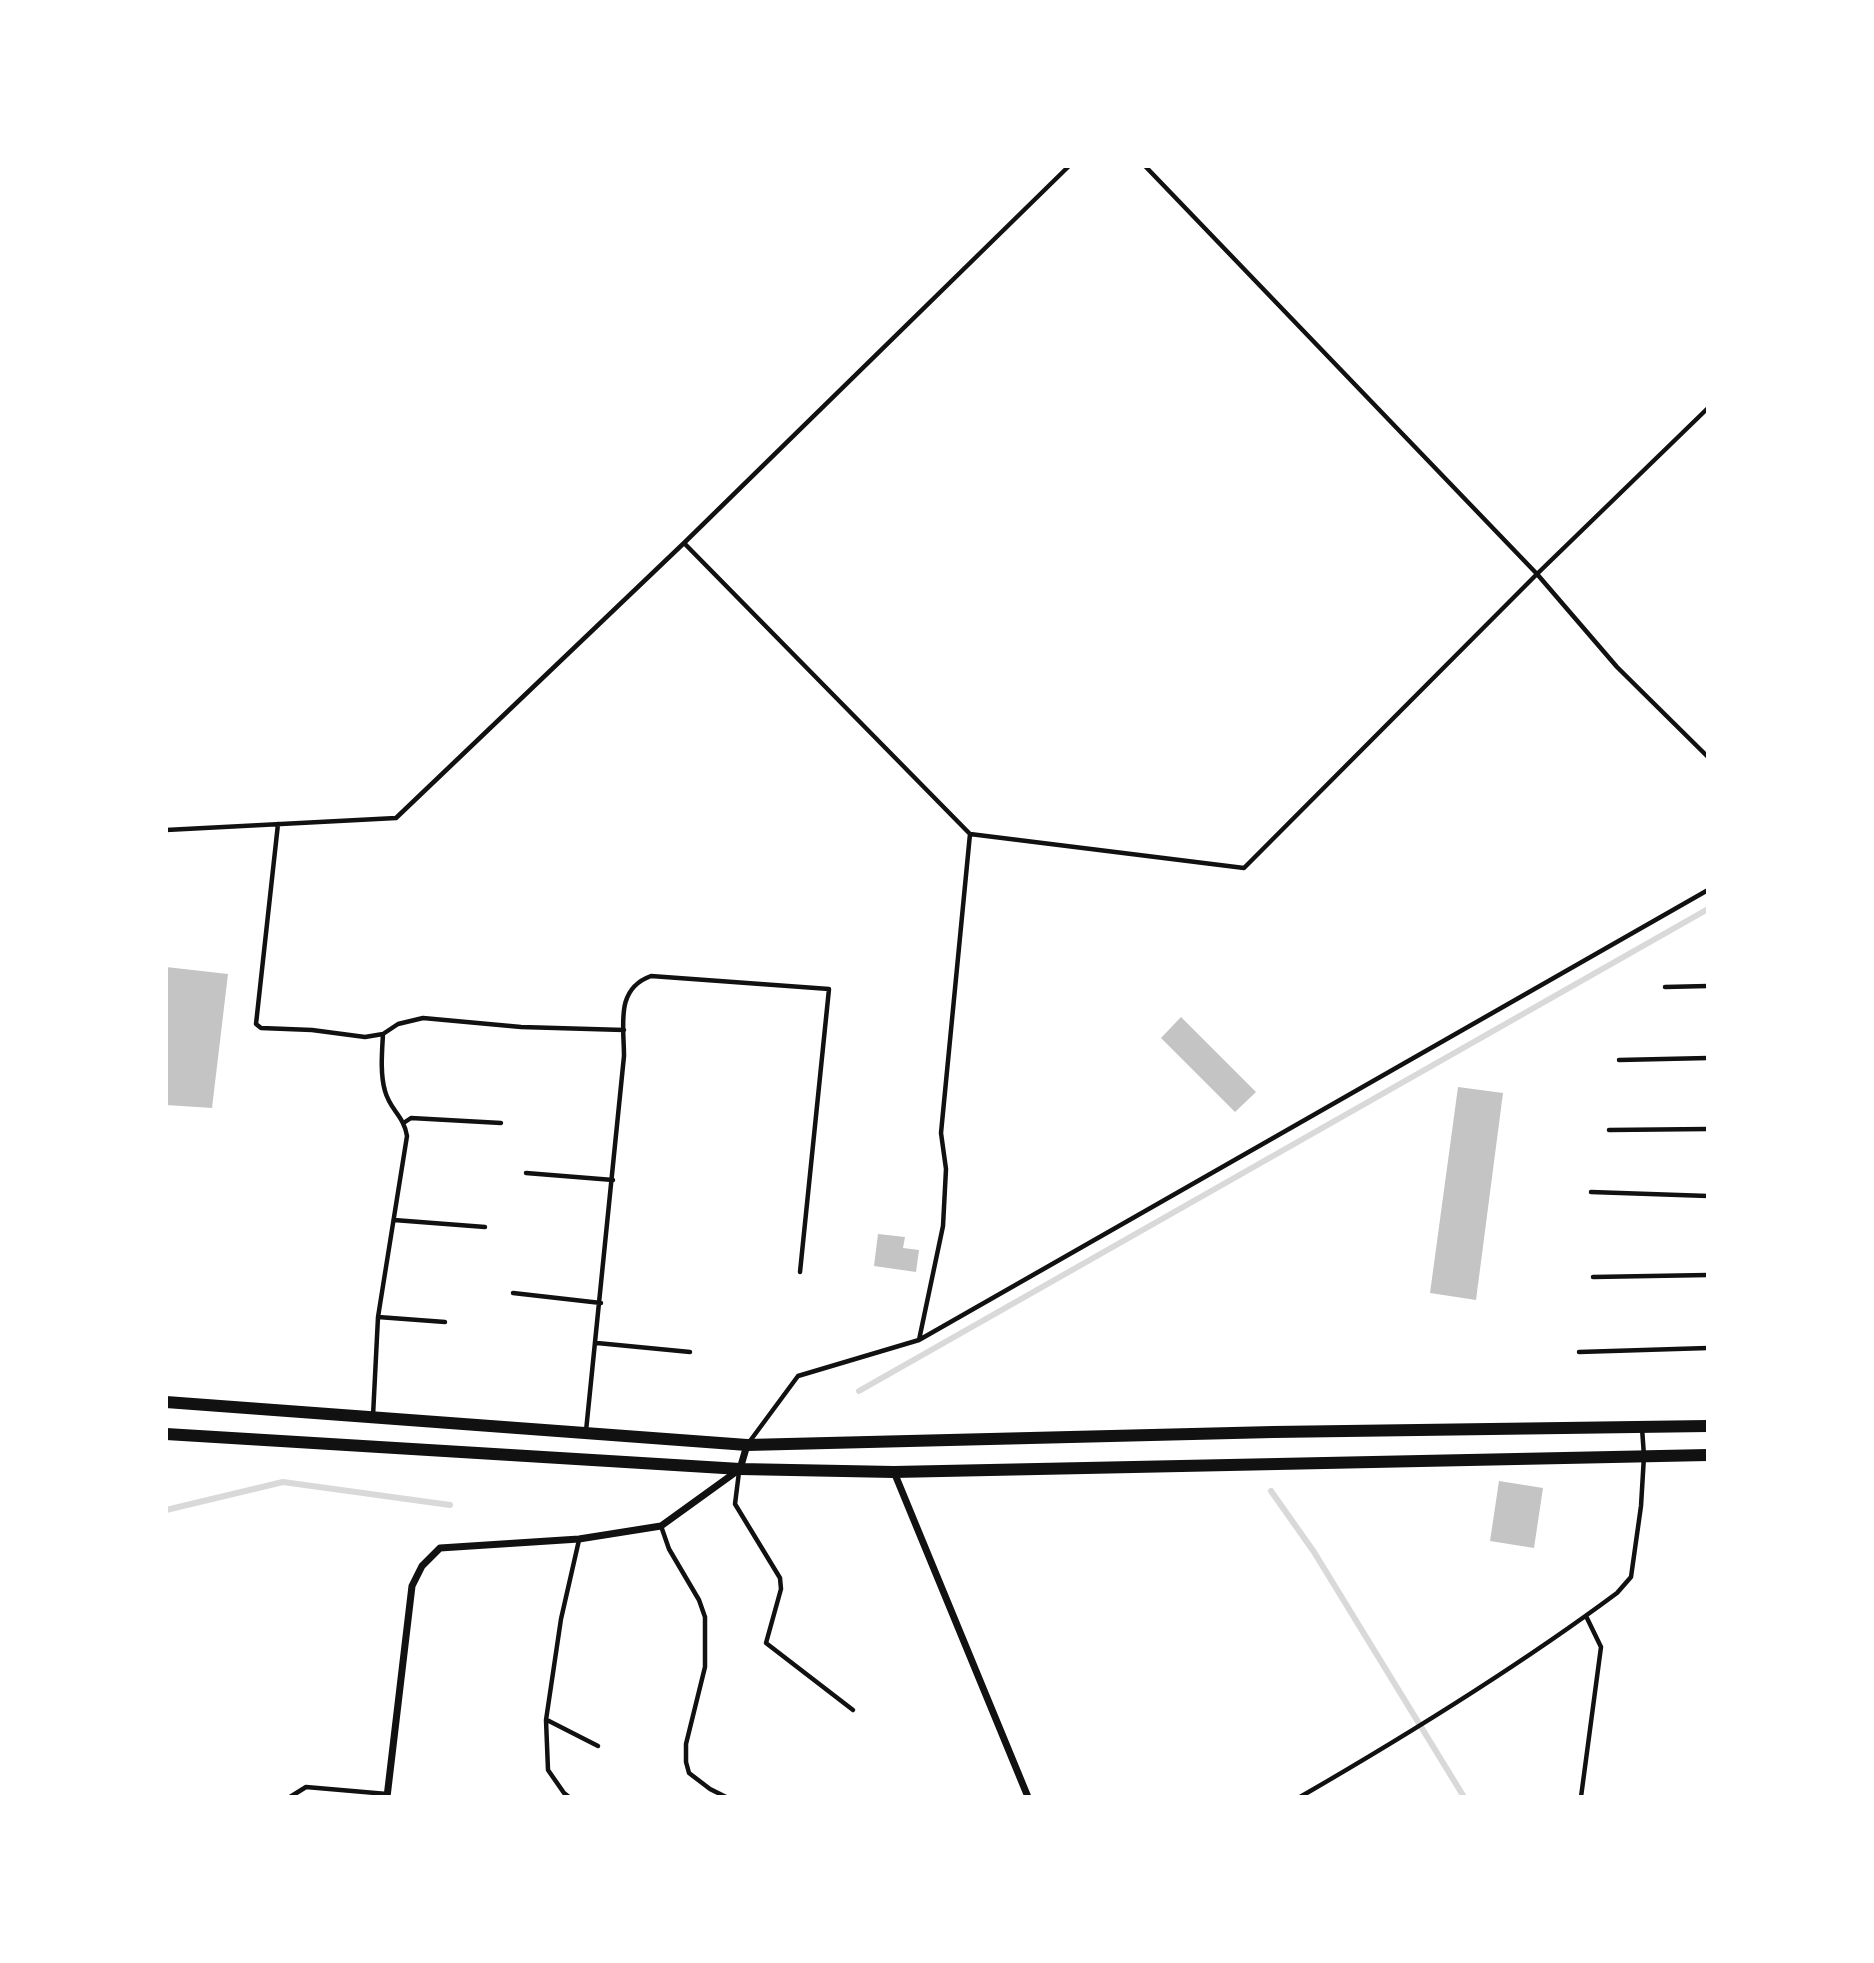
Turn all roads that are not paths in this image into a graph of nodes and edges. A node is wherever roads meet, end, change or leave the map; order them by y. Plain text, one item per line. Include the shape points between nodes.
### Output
1 (1069, 166) edge
2 (1145, 166) edge
3 (1708, 408) edge
4 (684, 543) junction
5 (1537, 574) junction
6 (1708, 757) edge
7 (278, 824) junction
8 (166, 830) edge
9 (970, 834) junction
10 (1708, 890) edge
11 (1708, 986) edge
12 (1665, 987) dead end
13 (624, 1030) junction
14 (383, 1034) junction
15 (1708, 1058) edge
16 (1619, 1060) dead end
17 (405, 1122) junction
18 (501, 1124) dead end
19 (1708, 1129) edge
20 (1609, 1130) dead end
21 (526, 1173) dead end
22 (613, 1180) junction
23 (1591, 1192) dead end
24 (1708, 1196) edge
25 (394, 1220) junction
26 (485, 1227) dead end
27 (800, 1272) dead end
28 (1708, 1275) edge
29 (1593, 1277) dead end
30 (513, 1293) dead end
31 (600, 1303) junction
32 (379, 1317) junction
33 (445, 1322) dead end
34 (919, 1340) junction
35 (597, 1343) junction
36 (1708, 1348) edge
37 (690, 1352) dead end
38 (1579, 1352) dead end
39 (166, 1402) edge
40 (373, 1418) junction
41 (1708, 1426) edge
42 (1642, 1427) junction
43 (586, 1433) junction
44 (166, 1434) edge
45 (747, 1444) junction
46 (1708, 1455) edge
47 (1644, 1456) junction
48 (740, 1469) junction
49 (894, 1472) junction
50 (661, 1526) junction
51 (579, 1539) junction
52 (1586, 1616) junction
53 (853, 1710) dead end
54 (546, 1720) junction
55 (597, 1746) dead end
56 (387, 1796) edge
57 (290, 1797) edge
58 (569, 1797) edge
59 (726, 1797) edge
60 (1028, 1797) edge
61 (1300, 1797) edge
62 (1581, 1797) edge

1 - 4 lane
2 - 5 lane
3 - 5 lane
4 - 7 lane via 396,818
4 - 9 lane
5 - 6 lane via 1618,667
5 - 9 lane via 1244,868
7 - 8 lane
7 - 14 lane via 256,1024 336,1035
9 - 34 lane via 941,1133 946,1169 943,1226
10 - 34 lane
11 - 12 lane
13 - 14 lane via 423,1018 398,1024
13 - 22 lane
13 - 27 lane via 630,991 637,981 652,976 830,989
14 - 17 lane via 385,1091
15 - 16 lane
17 - 18 lane via 411,1118
17 - 25 lane via 407,1136
19 - 20 lane
21 - 22 lane
22 - 31 lane
23 - 24 lane
25 - 26 lane
25 - 32 lane
28 - 29 lane
30 - 31 lane
31 - 35 lane
32 - 33 lane
32 - 40 lane
34 - 45 lane via 797,1376
35 - 37 lane
35 - 43 lane
36 - 38 lane
39 - 40 main road
40 - 43 main road
41 - 42 main road
42 - 45 main road
42 - 47 lane
43 - 45 main road
44 - 48 main road
45 - 48 street
46 - 47 main road
47 - 49 main road
47 - 52 lane via 1631,1577
48 - 49 main road
48 - 50 street
48 - 53 lane via 735,1504 780,1578 766,1643
49 - 60 street
50 - 51 street
50 - 59 lane via 705,1617 705,1667 686,1744 686,1762 689,1773
51 - 54 lane
51 - 56 street via 440,1548 422,1566 412,1586
52 - 61 lane via 1412,1731
52 - 62 lane via 1601,1647
54 - 55 lane
54 - 58 lane via 548,1770
56 - 57 lane via 306,1787

